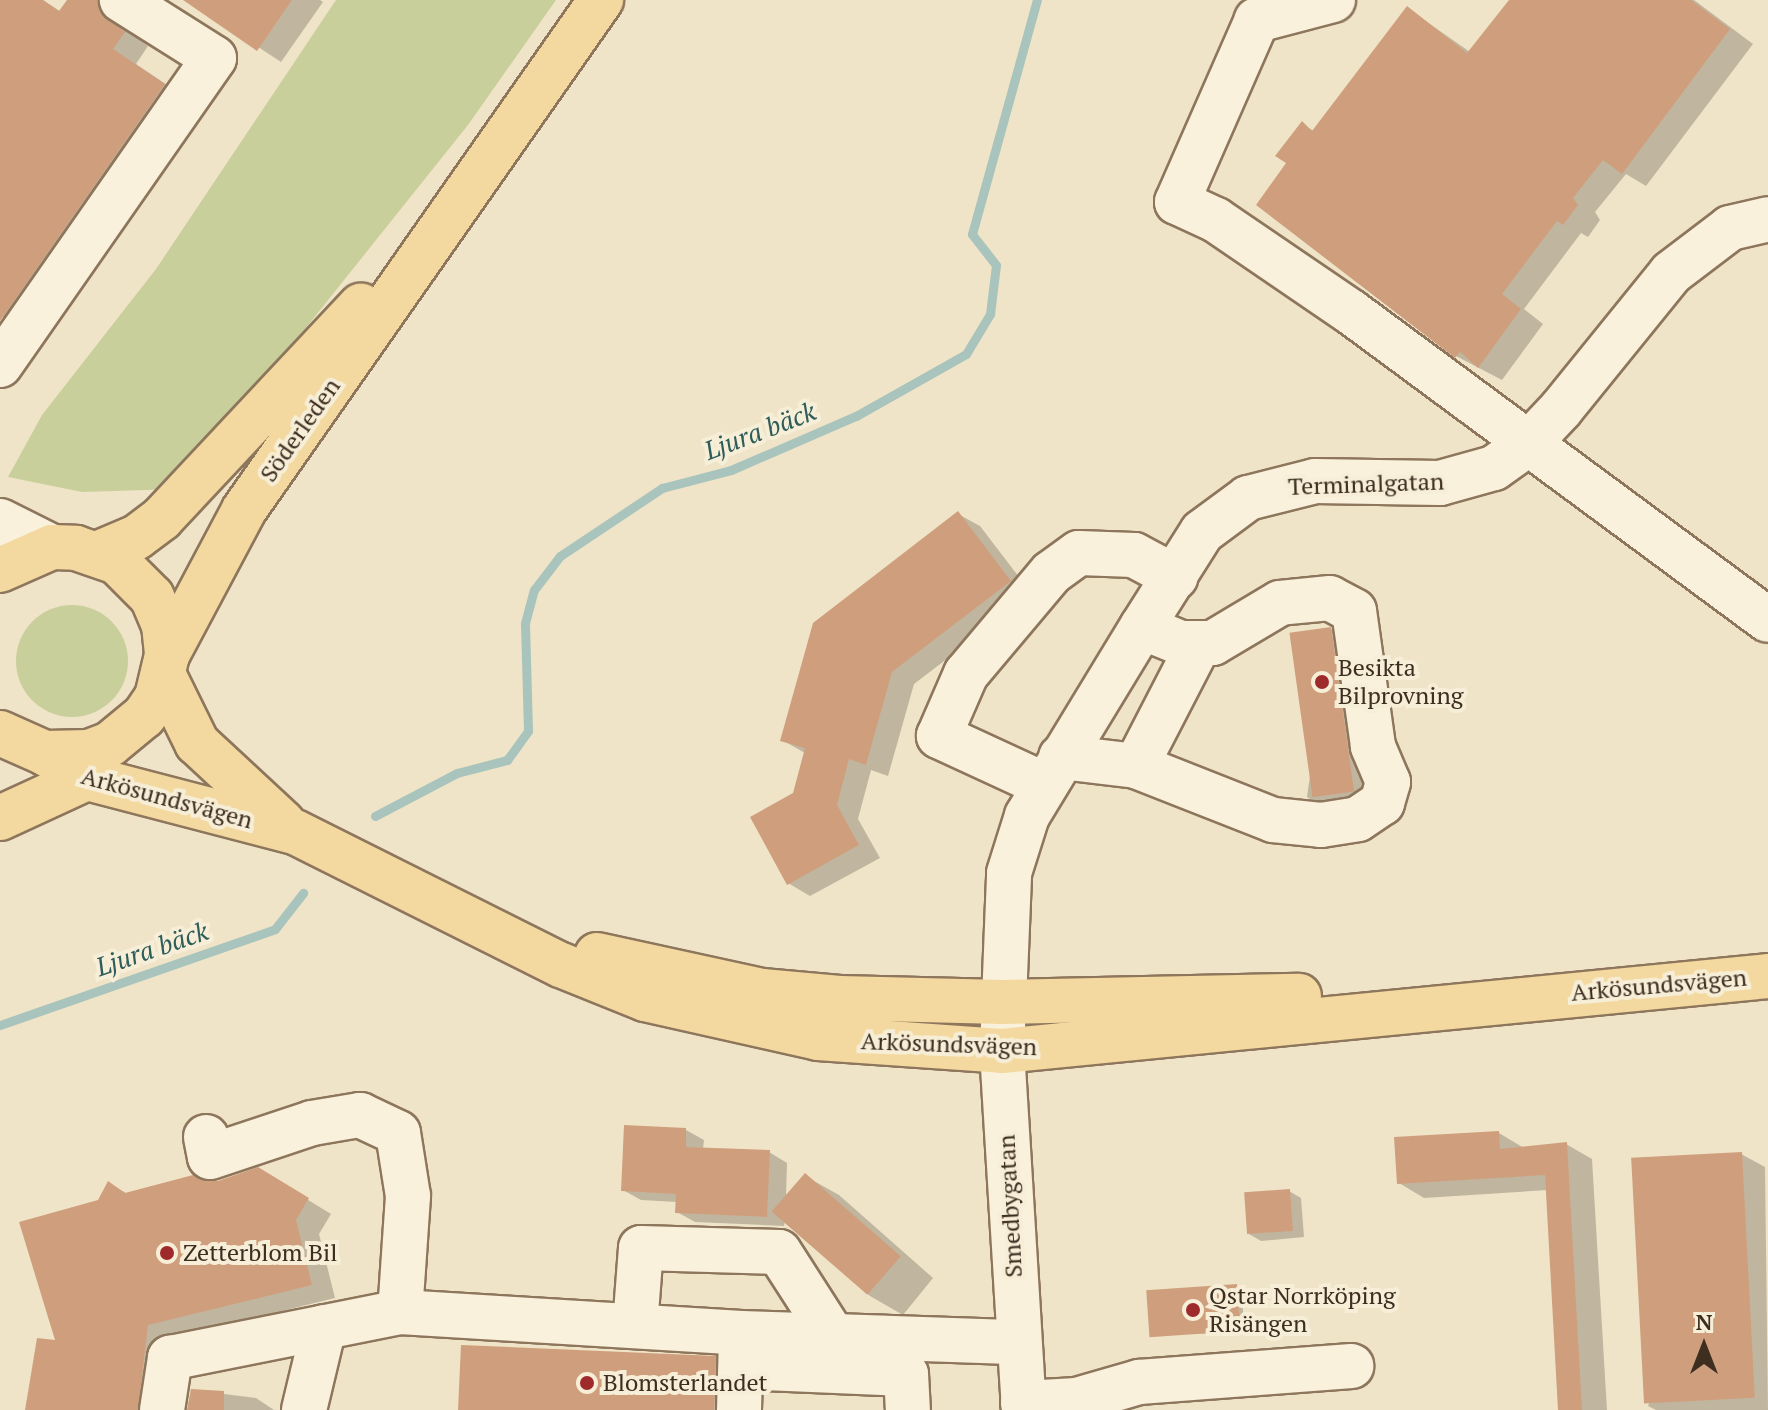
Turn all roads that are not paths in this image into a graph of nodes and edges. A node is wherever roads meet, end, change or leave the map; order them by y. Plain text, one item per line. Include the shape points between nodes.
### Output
1 (122, 0) edge
2 (601, 0) edge
3 (1333, 0) edge
4 (448, 214) junction
5 (1768, 219) edge
6 (0, 365) edge
7 (1529, 443) junction
8 (0, 521) edge
9 (52, 547) junction
10 (116, 564) junction
11 (0, 570) edge
12 (1175, 577) junction
13 (1768, 620) edge
14 (1142, 627) junction
15 (1199, 644) junction
16 (166, 665) junction
17 (19, 753) edge
18 (1136, 766) junction
19 (1053, 771) junction
20 (87, 778) junction
21 (0, 818) edge
22 (295, 832) junction
23 (465, 916) junction
24 (1768, 976) edge
25 (1550, 994) junction
26 (1002, 1002) junction
27 (1002, 1051) junction
28 (206, 1137) dead end
29 (400, 1312) junction
30 (635, 1326) junction
31 (324, 1327) junction
32 (833, 1336) junction
33 (1018, 1342) junction
34 (741, 1350) junction
35 (1351, 1366) dead end
36 (1024, 1406) edge
37 (162, 1410) edge
38 (304, 1410) edge
39 (739, 1410) edge
40 (908, 1410) edge

1 - 6 street via 214,58
2 - 4 main road, Söderleden
3 - 7 street via 1257,20 1177,202 1216,220 1326,295
4 - 10 main road, Söderleden via 368,297 215,504 163,557
4 - 16 main road, Söderleden via 244,510
5 - 7 street, Terminalgatan via 1730,228 1671,273
7 - 12 street, Terminalgatan via 1494,468 1466,479 1315,481 1248,498 1202,532
7 - 13 street
8 - 9 street
9 - 10 main road
9 - 11 main road
10 - 16 main road, Arkösundsvägen via 158,611
12 - 14 street, Terminalgatan
12 - 19 street via 1134,555 1079,553 1051,573 966,674 939,736
14 - 15 street
14 - 19 street, Terminalgatan
15 - 18 street
15 - 18 street via 1213,643 1280,603 1330,598 1354,611 1373,746 1388,782 1382,803 1358,819 1333,823 1273,820
16 - 17 main road, Söderleden via 144,716 110,744 89,752
16 - 22 main road, Arkösundsvägen via 197,743
17 - 20 main road, Arkösundsvägen
18 - 19 street
19 - 26 street, Terminalgatan via 1015,843
20 - 21 main road
20 - 22 main road, Arkösundsvägen
22 - 23 main road, Arkösundsvägen
23 - 26 main road, Arkösundsvägen via 594,954 762,991
23 - 27 main road, Arkösundsvägen via 561,965 645,999 736,1022 818,1038
24 - 25 main road, Arkösundsvägen
25 - 26 main road, Arkösundsvägen
25 - 27 main road, Arkösundsvägen
26 - 27 street, Smedbygatan
27 - 33 street, Smedbygatan
28 - 29 street via 210,1157 312,1123 360,1115 398,1133 408,1196
29 - 30 street
29 - 31 street
30 - 32 street via 641,1248 779,1252
30 - 34 street
31 - 37 street via 170,1358
31 - 38 street
32 - 33 street
32 - 34 street
33 - 36 street, Smedbygatan
34 - 39 street
34 - 40 street via 906,1374
35 - 36 street via 1139,1382 1077,1400

